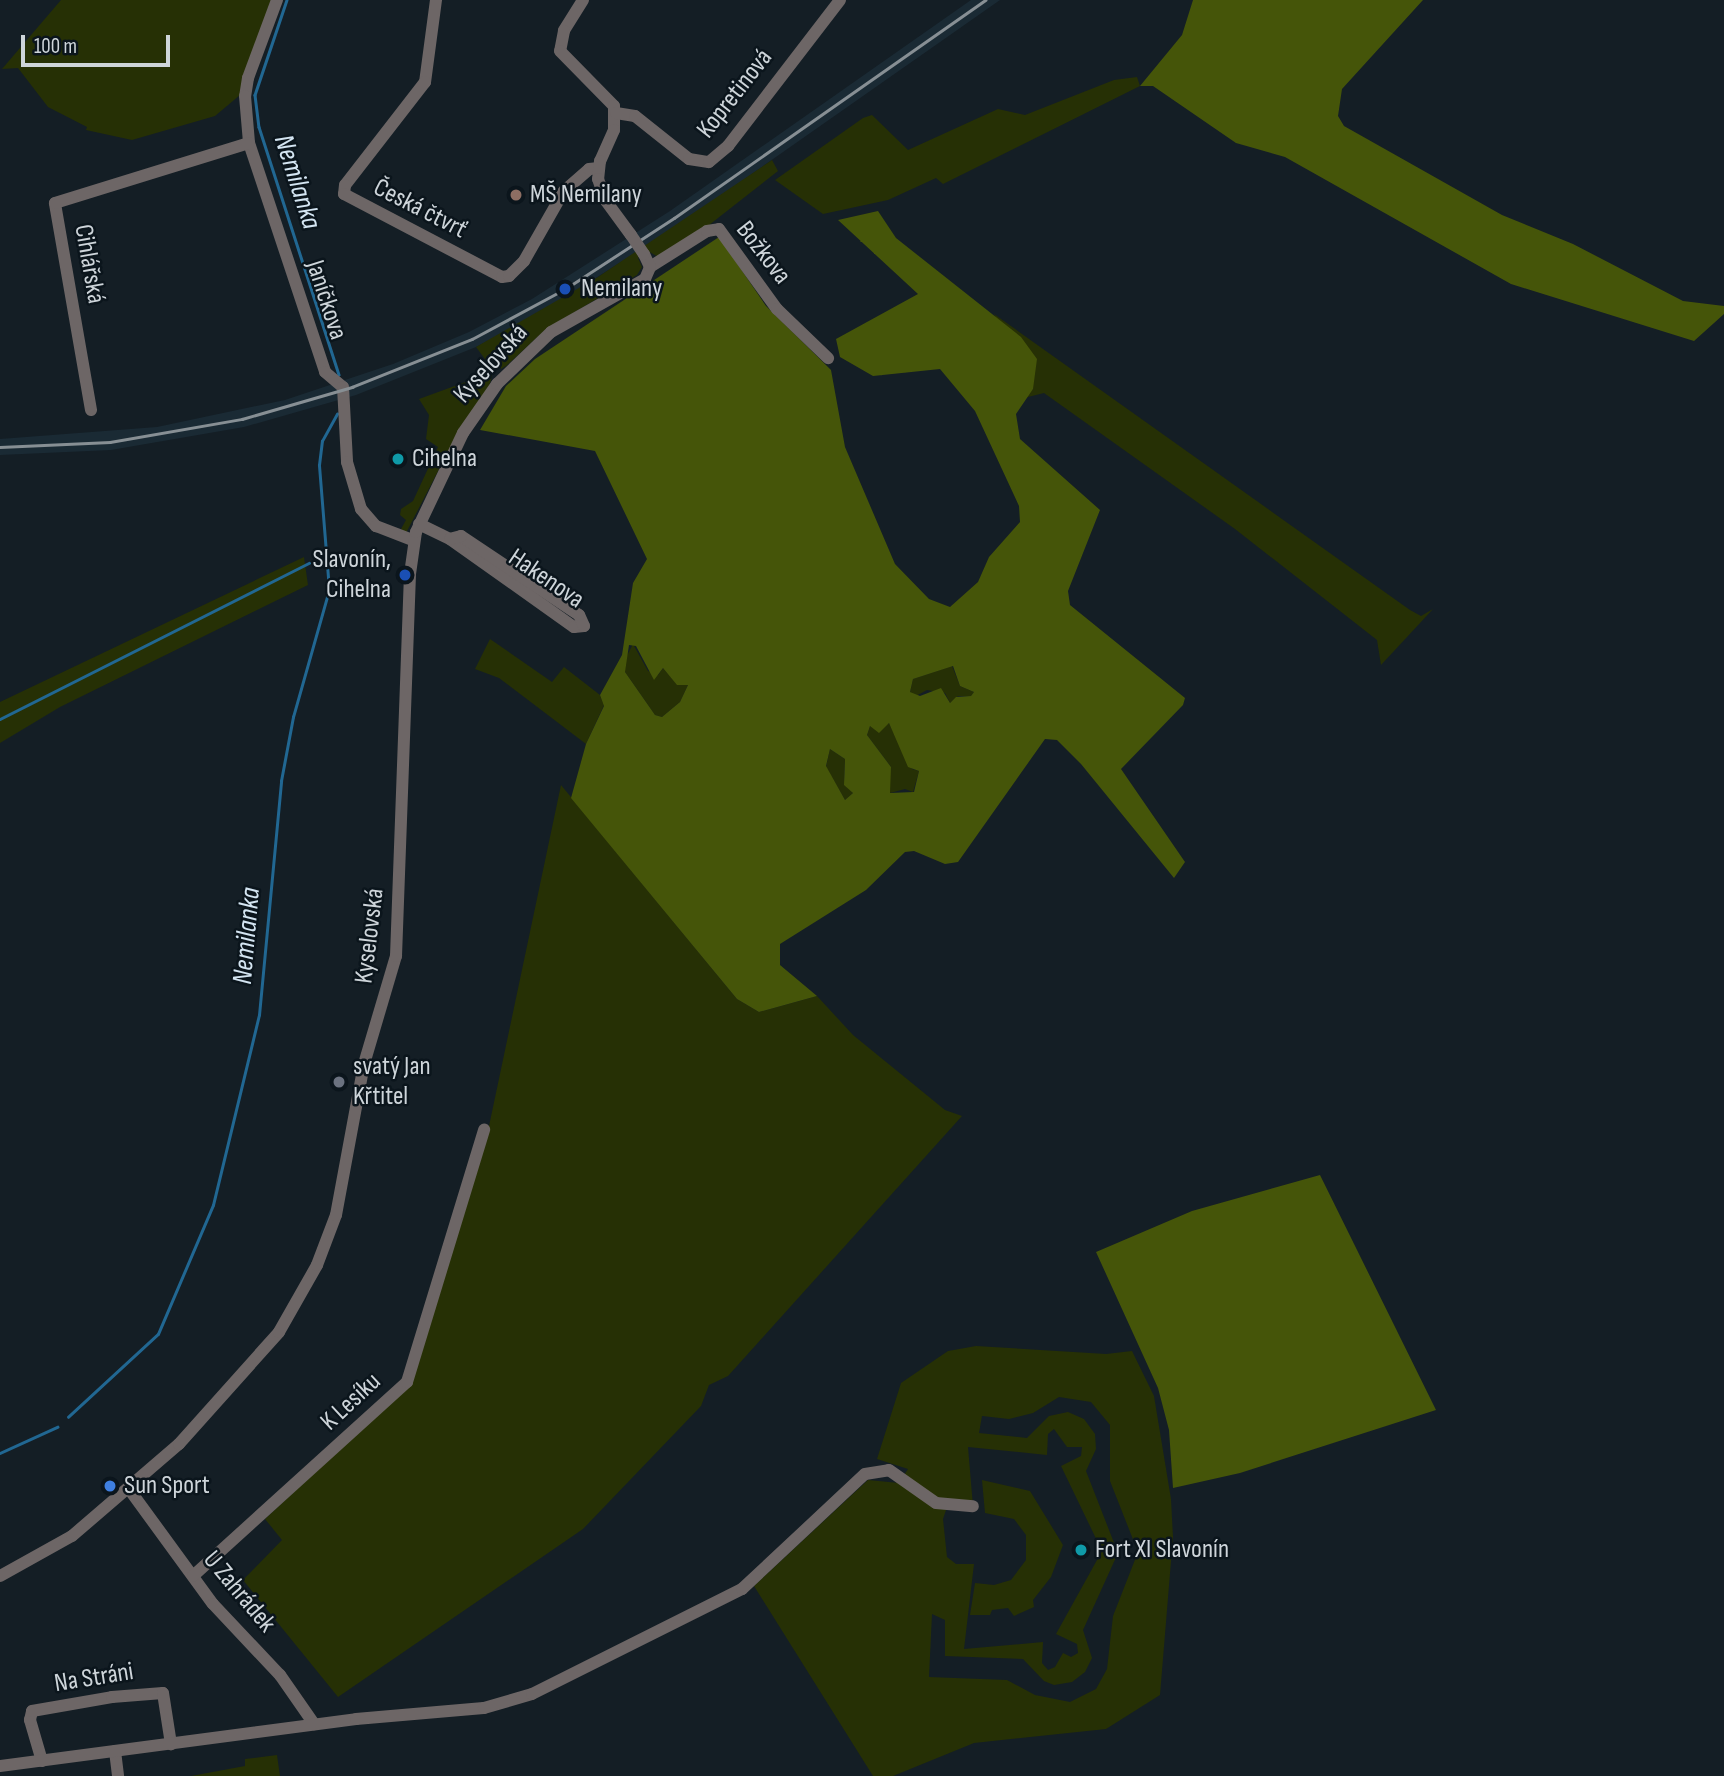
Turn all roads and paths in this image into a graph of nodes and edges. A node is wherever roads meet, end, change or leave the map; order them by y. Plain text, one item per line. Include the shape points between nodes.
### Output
1 (276, 0) edge
2 (436, 0) edge
3 (583, 0) edge
4 (840, 0) edge
5 (616, 113) junction
6 (249, 143) junction
7 (599, 168) junction
8 (650, 267) junction
9 (828, 358) dead end
10 (92, 410) dead end
11 (419, 524) junction
12 (450, 539) junction
13 (413, 540) junction
14 (484, 1130) dead end
15 (128, 1489) junction
16 (973, 1506) dead end
17 (0, 1576) edge
18 (193, 1576) junction
19 (314, 1724) junction
20 (171, 1744) junction
21 (115, 1751) junction
22 (42, 1761) junction
23 (0, 1766) edge
24 (118, 1776) edge

1 - 6 street, Janíčkova via 247,87
2 - 7 street, Česká čtvrť via 425,82 345,185 344,194 495,273 509,276 524,261 564,191 589,169
3 - 5 street via 564,31 560,51 609,97
4 - 5 street, Kopretinová via 729,146 710,162 692,161 635,116
5 - 7 street via 614,132
6 - 10 street, Cihlářská via 55,203
6 - 13 street, Janíčkova via 326,372 342,387 347,462 359,502 376,526
7 - 8 street, bridge via 604,197
8 - 9 street, Božkova via 707,231 719,229 777,309
8 - 11 street, Kyselovská via 643,280 556,328 516,362 467,425
11 - 12 street
11 - 13 street, Kyselovská
12 - 12 street, Hakenova via 461,536 579,615 584,626 574,628
13 - 15 street, Kyselovská via 396,956 365,1064 337,1216 311,1278 279,1332 200,1424
14 - 18 street, K Lesíku via 407,1382
15 - 17 street, Kyselovská via 66,1540
15 - 18 street, U Zahrádek
16 - 19 street via 941,1505 902,1477 878,1469 865,1474 742,1589 532,1694 484,1708
18 - 19 street, U Zahrádek via 220,1612 281,1675
19 - 20 street
20 - 21 street
20 - 22 street, Na Stráni via 162,1692 112,1697 32,1712 30,1720
21 - 22 street
21 - 24 street
22 - 23 street

